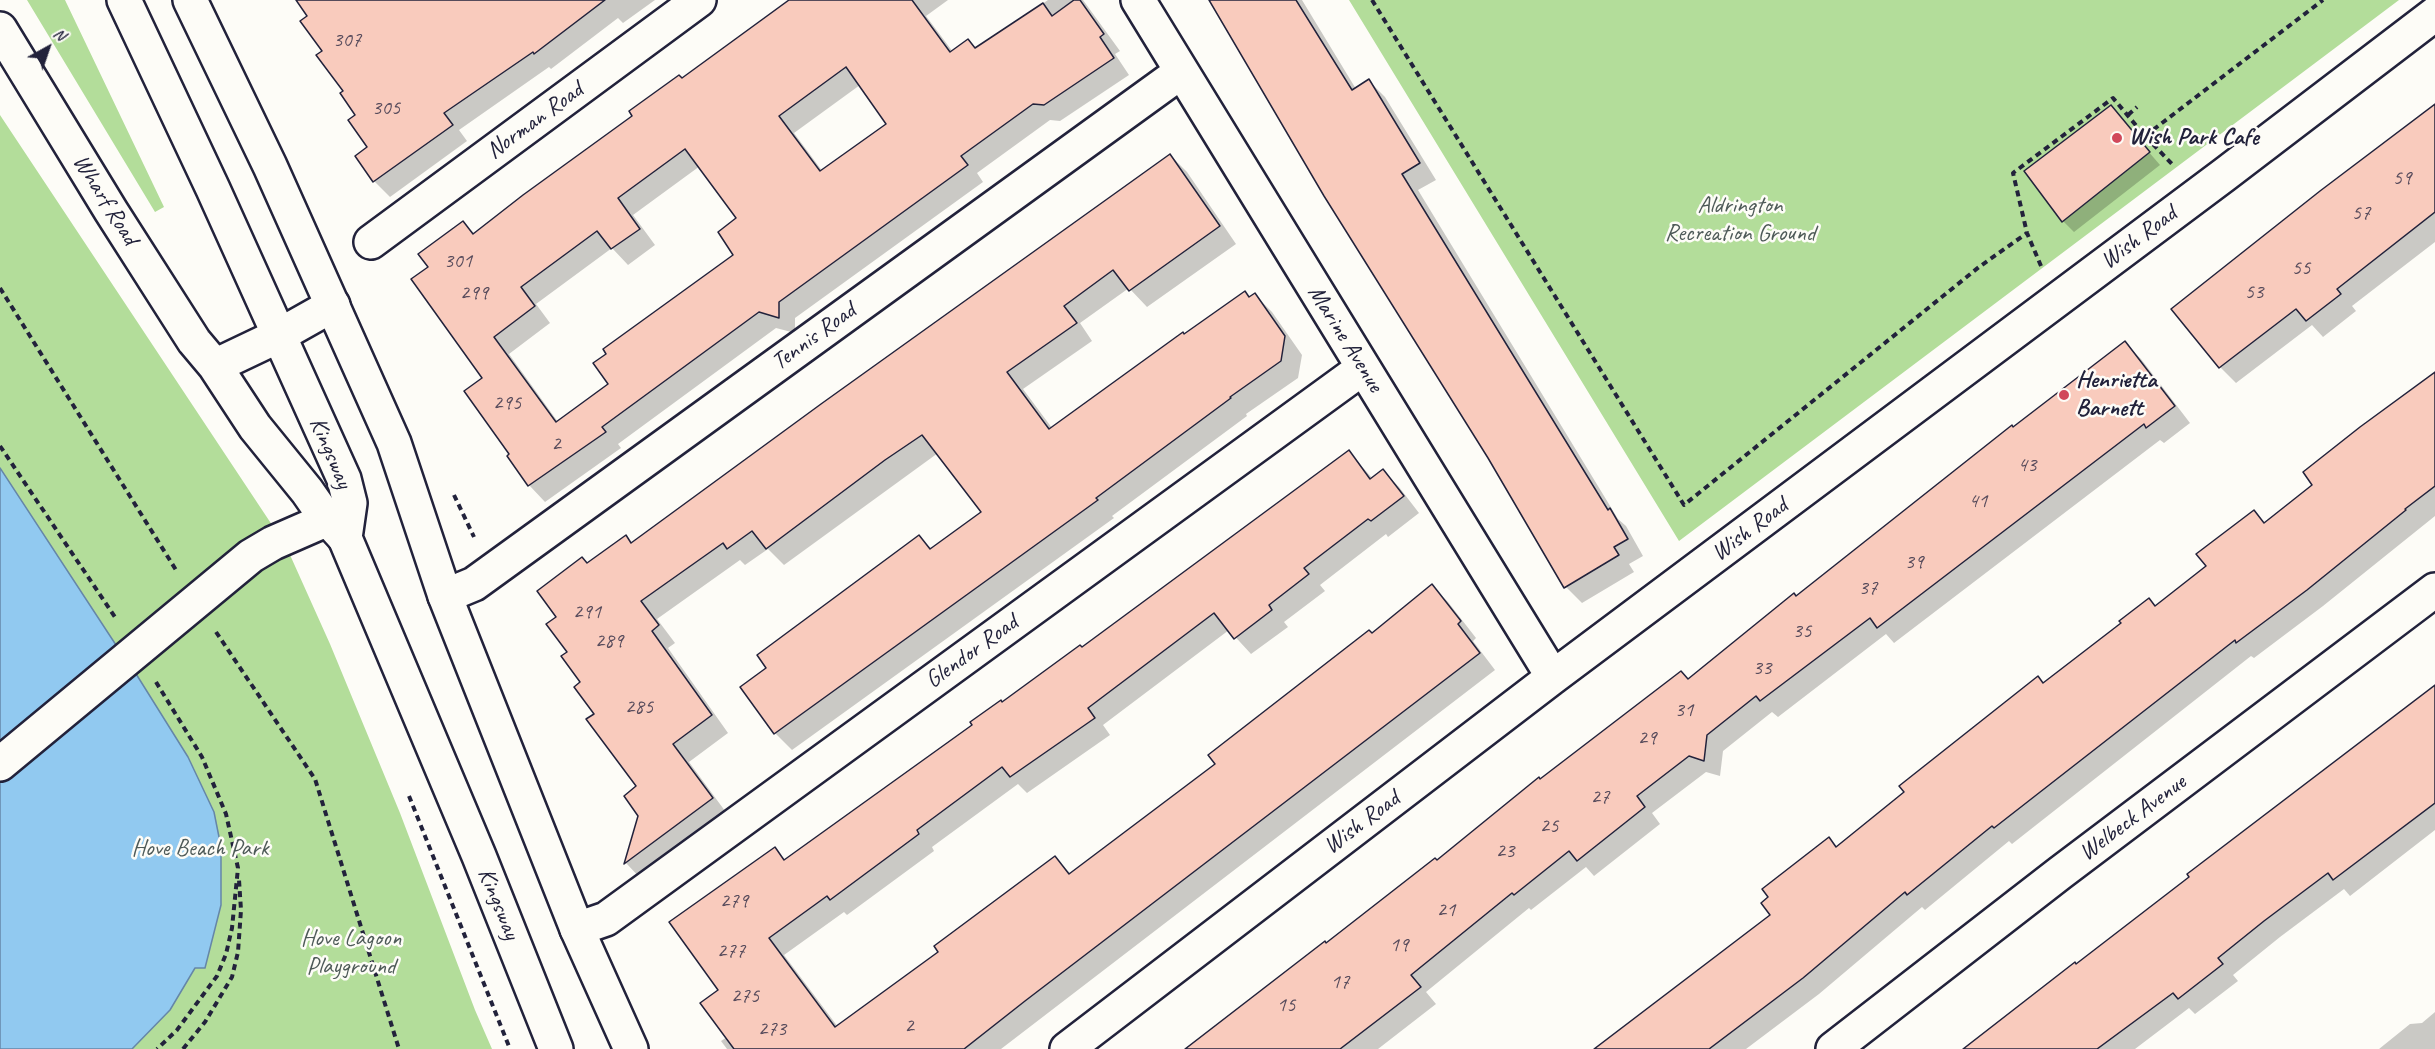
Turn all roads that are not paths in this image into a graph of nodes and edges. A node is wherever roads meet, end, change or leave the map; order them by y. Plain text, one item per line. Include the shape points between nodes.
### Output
1 (124, 0) edge
2 (190, 0) edge
3 (699, 0) edge
4 (1138, 0) edge
5 (2435, 14) edge
6 (0, 29) edge
7 (1181, 72) junction
8 (371, 242) dead end
9 (333, 305) junction
10 (278, 336) junction
11 (214, 366) junction
12 (1363, 368) junction
13 (337, 528) junction
14 (2435, 590) edge
15 (445, 596) junction
16 (1553, 677) junction
17 (0, 764) edge
18 (577, 930) junction
19 (556, 1049) edge
20 (632, 1049) edge
21 (1067, 1049) edge
22 (1833, 1049) edge

1 - 10 street, Kingsway
2 - 9 street
3 - 8 street, Norman Road
4 - 7 street, Marine Avenue
5 - 16 street, Wish Road
6 - 11 street, Wharf Road via 111,211
7 - 12 street, Marine Avenue
7 - 15 street, Tennis Road via 474,584
9 - 10 street
9 - 15 street via 394,443
10 - 11 street
10 - 13 street, Kingsway via 344,479 350,503
11 - 13 street, Wharf Road via 255,427
12 - 16 street, Marine Avenue
12 - 18 street, Glendor Road via 606,919
13 - 17 street via 273,543 251,556
13 - 19 street, Kingsway via 479,856
14 - 22 street, Welbeck Avenue
15 - 18 street
16 - 21 street, Wish Road
18 - 20 street

